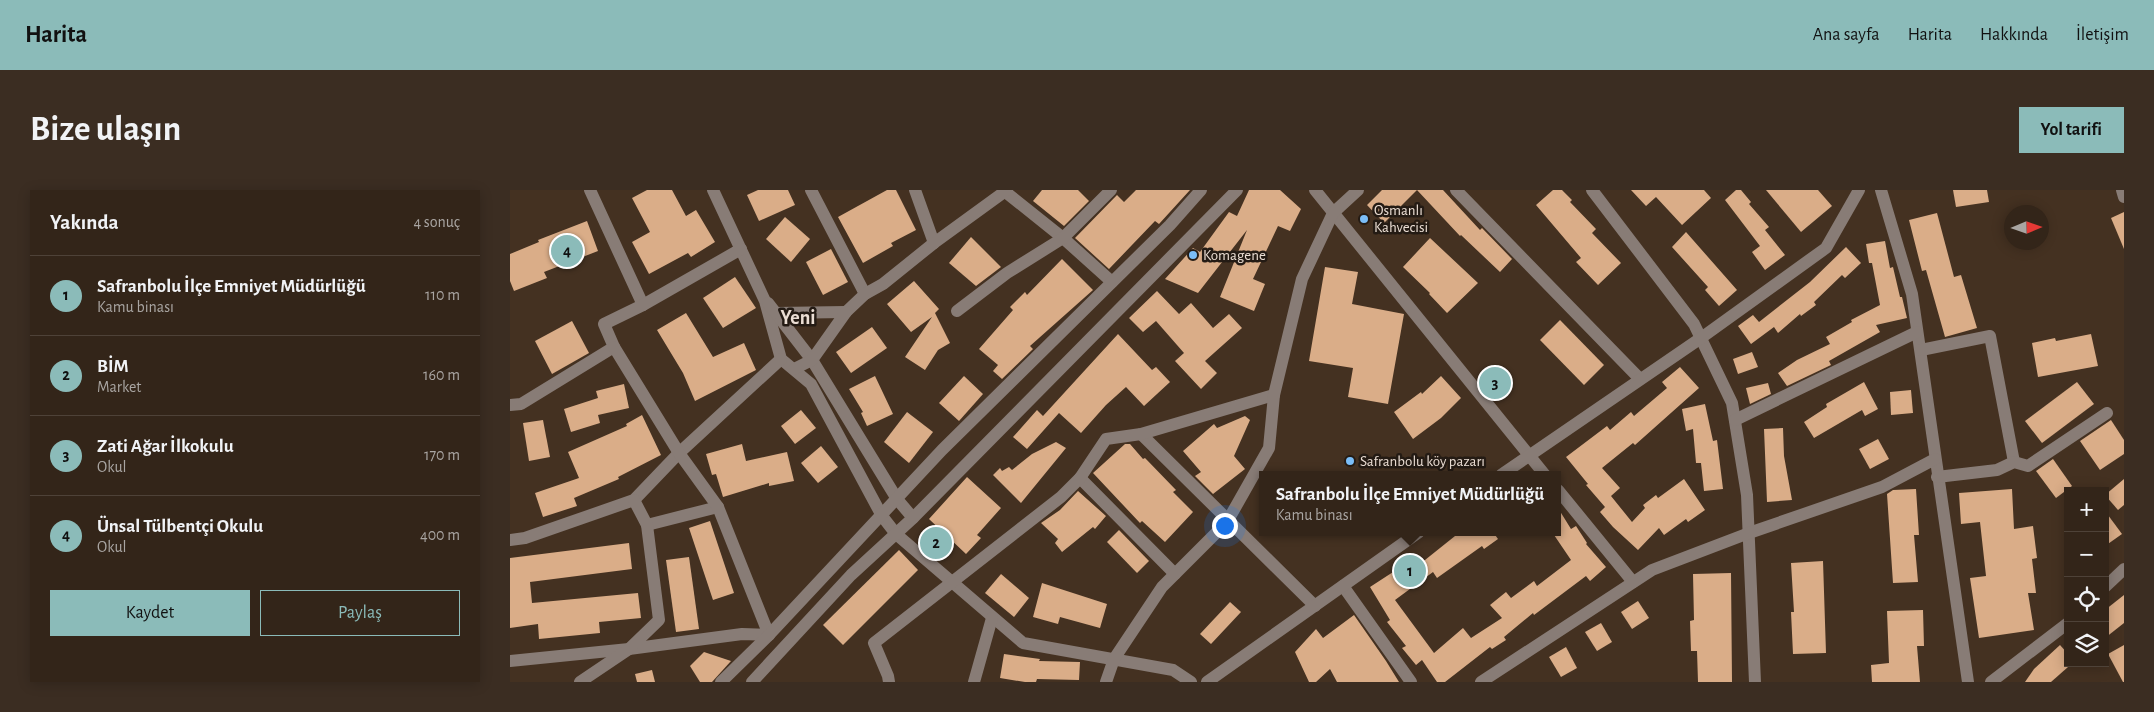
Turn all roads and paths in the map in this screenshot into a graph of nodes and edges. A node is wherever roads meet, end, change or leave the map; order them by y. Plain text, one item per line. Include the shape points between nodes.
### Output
1 (590, 190) edge
2 (713, 190) edge
3 (915, 190) edge
4 (1111, 190) edge
5 (1201, 190) edge
6 (1237, 190) edge
7 (1314, 190) edge
8 (1358, 190) edge
9 (1456, 190) edge
10 (1592, 190) edge
11 (1859, 190) edge
12 (1881, 190) edge
13 (2122, 190) edge
14 (814, 191) edge
15 (1005, 191) edge
16 (2124, 196) edge
17 (1333, 213) junction
18 (1063, 238) junction
19 (934, 242) junction
20 (741, 249) junction
21 (1112, 282) junction
22 (865, 294) junction
23 (765, 300) junction
24 (643, 305) junction
25 (957, 311) dead end
26 (846, 312) junction
27 (776, 313) junction
28 (1917, 332) junction
29 (1701, 338) junction
30 (614, 347) junction
31 (1921, 350) junction
32 (782, 359) junction
33 (812, 360) junction
34 (794, 369) junction
35 (1640, 379) junction
36 (1274, 395) junction
37 (510, 405) edge
38 (2107, 413) dead end
39 (1735, 420) junction
40 (1141, 434) junction
41 (679, 453) junction
42 (1529, 455) junction
43 (1934, 460) junction
44 (2014, 462) junction
45 (1507, 471) edge
46 (1542, 471) edge
47 (1937, 476) junction
48 (1080, 478) junction
49 (884, 479) junction
50 (916, 479) junction
51 (1561, 494) edge
52 (897, 499) junction
53 (634, 500) junction
54 (718, 507) junction
55 (882, 516) junction
56 (913, 518) junction
57 (1227, 522) junction
58 (647, 525) junction
59 (1749, 533) junction
60 (896, 534) junction
61 (1414, 536) edge
62 (510, 540) edge
63 (2124, 570) edge
64 (1174, 574) junction
65 (950, 582) junction
66 (1633, 582) junction
67 (2109, 583) edge
68 (1343, 586) junction
69 (1314, 606) junction
70 (992, 618) junction
71 (2064, 626) edge
72 (769, 635) junction
73 (629, 649) junction
74 (1114, 660) junction
75 (510, 661) edge
76 (580, 682) edge
77 (721, 682) edge
78 (752, 682) edge
79 (889, 682) edge
80 (974, 682) edge
81 (1106, 682) edge
82 (1190, 682) edge
83 (1208, 682) edge
84 (1411, 682) edge
85 (1481, 682) edge
86 (1755, 682) edge
87 (1968, 682) edge
88 (1991, 682) edge

1 - 24 street
2 - 20 street
3 - 19 street
4 - 18 street
5 - 21 street
6 - 56 street
7 - 17 street
8 - 17 street
9 - 35 street
10 - 29 street via 1694,324
11 - 29 street via 1826,248
12 - 28 street via 1912,294
13 - 16 street
14 - 22 street
15 - 18 street
15 - 19 street
17 - 36 street via 1302,279
17 - 42 street
18 - 21 street
18 - 25 street via 1006,273
19 - 22 street via 883,284
20 - 23 street
20 - 24 street
21 - 50 street
22 - 26 street
23 - 27 street
23 - 32 street
24 - 30 street via 604,324
26 - 27 street
26 - 33 street
27 - 33 street
28 - 31 street
28 - 39 street
29 - 35 street
29 - 39 street via 1732,403
30 - 37 street via 521,404
30 - 41 street
31 - 43 street
31 - 44 street via 1990,336
32 - 34 street
32 - 41 street
33 - 34 street
33 - 49 street
34 - 55 street via 811,384
35 - 42 street
36 - 40 street
36 - 57 street via 1269,448
38 - 44 street via 2028,466
39 - 59 street via 1747,495
40 - 48 street via 1106,439
40 - 57 street
41 - 53 street
41 - 54 street
42 - 45 street
42 - 46 street
43 - 47 street
43 - 59 street via 1882,487
44 - 47 street via 1997,470
47 - 87 street
48 - 64 street
48 - 65 street
49 - 50 street via 904,485
49 - 52 street
50 - 52 street
51 - 66 street
52 - 55 street
52 - 56 street
53 - 58 street
53 - 62 street via 526,538
54 - 58 street
54 - 72 street
55 - 60 street
55 - 72 street
56 - 60 street
57 - 64 street
57 - 69 street
58 - 73 street via 658,620
59 - 66 street via 1652,570
59 - 86 street
60 - 65 street
60 - 78 street via 851,576
61 - 68 street
63 - 67 street
64 - 74 street
65 - 70 street
65 - 79 street via 874,643
66 - 85 street
68 - 69 street
68 - 84 street
69 - 83 street
70 - 74 street via 1023,643
70 - 80 street
71 - 88 street
72 - 73 street via 742,634
72 - 77 street
73 - 75 street
73 - 76 street
74 - 81 street
74 - 82 street via 1173,670

